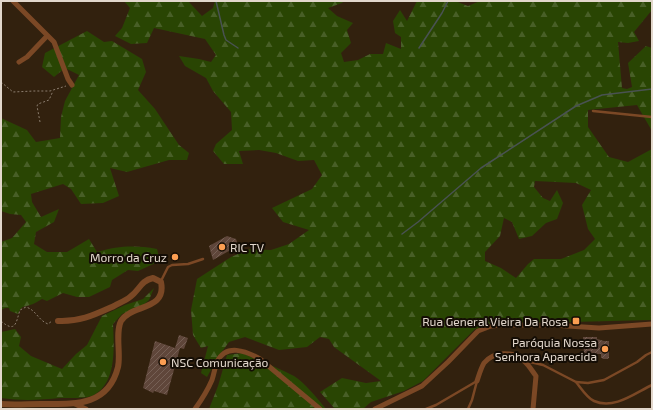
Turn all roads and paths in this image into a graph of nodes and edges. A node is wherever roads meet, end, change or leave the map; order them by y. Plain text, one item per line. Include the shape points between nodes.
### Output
1 (13, 1) edge
2 (47, 36) junction
3 (19, 62) dead end
4 (1, 82) edge
5 (72, 85) joint
6 (54, 91) junction
7 (593, 111) dead end
8 (652, 117) edge
9 (40, 122) dead end
10 (203, 259) dead end
11 (161, 282) junction
12 (1, 321) edge
13 (58, 321) joint
14 (652, 324) edge
15 (652, 352) edge
16 (524, 360) junction
17 (477, 381) junction
18 (576, 382) junction
19 (652, 384) edge
20 (1, 404) edge
21 (75, 404) junction
22 (86, 409) edge
23 (195, 409) edge
24 (320, 409) edge
25 (375, 409) edge
26 (426, 409) edge
27 (468, 409) edge
28 (533, 409) edge

1 - 2 street
2 - 3 street
2 - 5 street via 55,45
4 - 6 path via 13,92
5 - 6 path
6 - 9 path via 49,100 37,106
7 - 8 lane
10 - 11 lane via 168,267
11 - 13 street via 153,278 147,280 130,298 88,318
11 - 21 street via 161,294 158,298 122,321 119,329 118,366 113,382 97,398
12 - 13 path via 12,327 18,320 20,310 26,307 34,311 43,322 48,324 54,320
14 - 25 street via 599,328 552,325 491,326 478,331 422,386
15 - 18 lane via 604,380
16 - 17 street via 502,353 490,357 483,364
16 - 18 lane via 543,365
16 - 28 street via 536,376
17 - 26 lane
17 - 27 lane
18 - 19 lane via 593,401 608,404 640,392
20 - 21 street
21 - 22 street
23 - 24 street via 212,381 218,361 224,353 237,350 260,359

